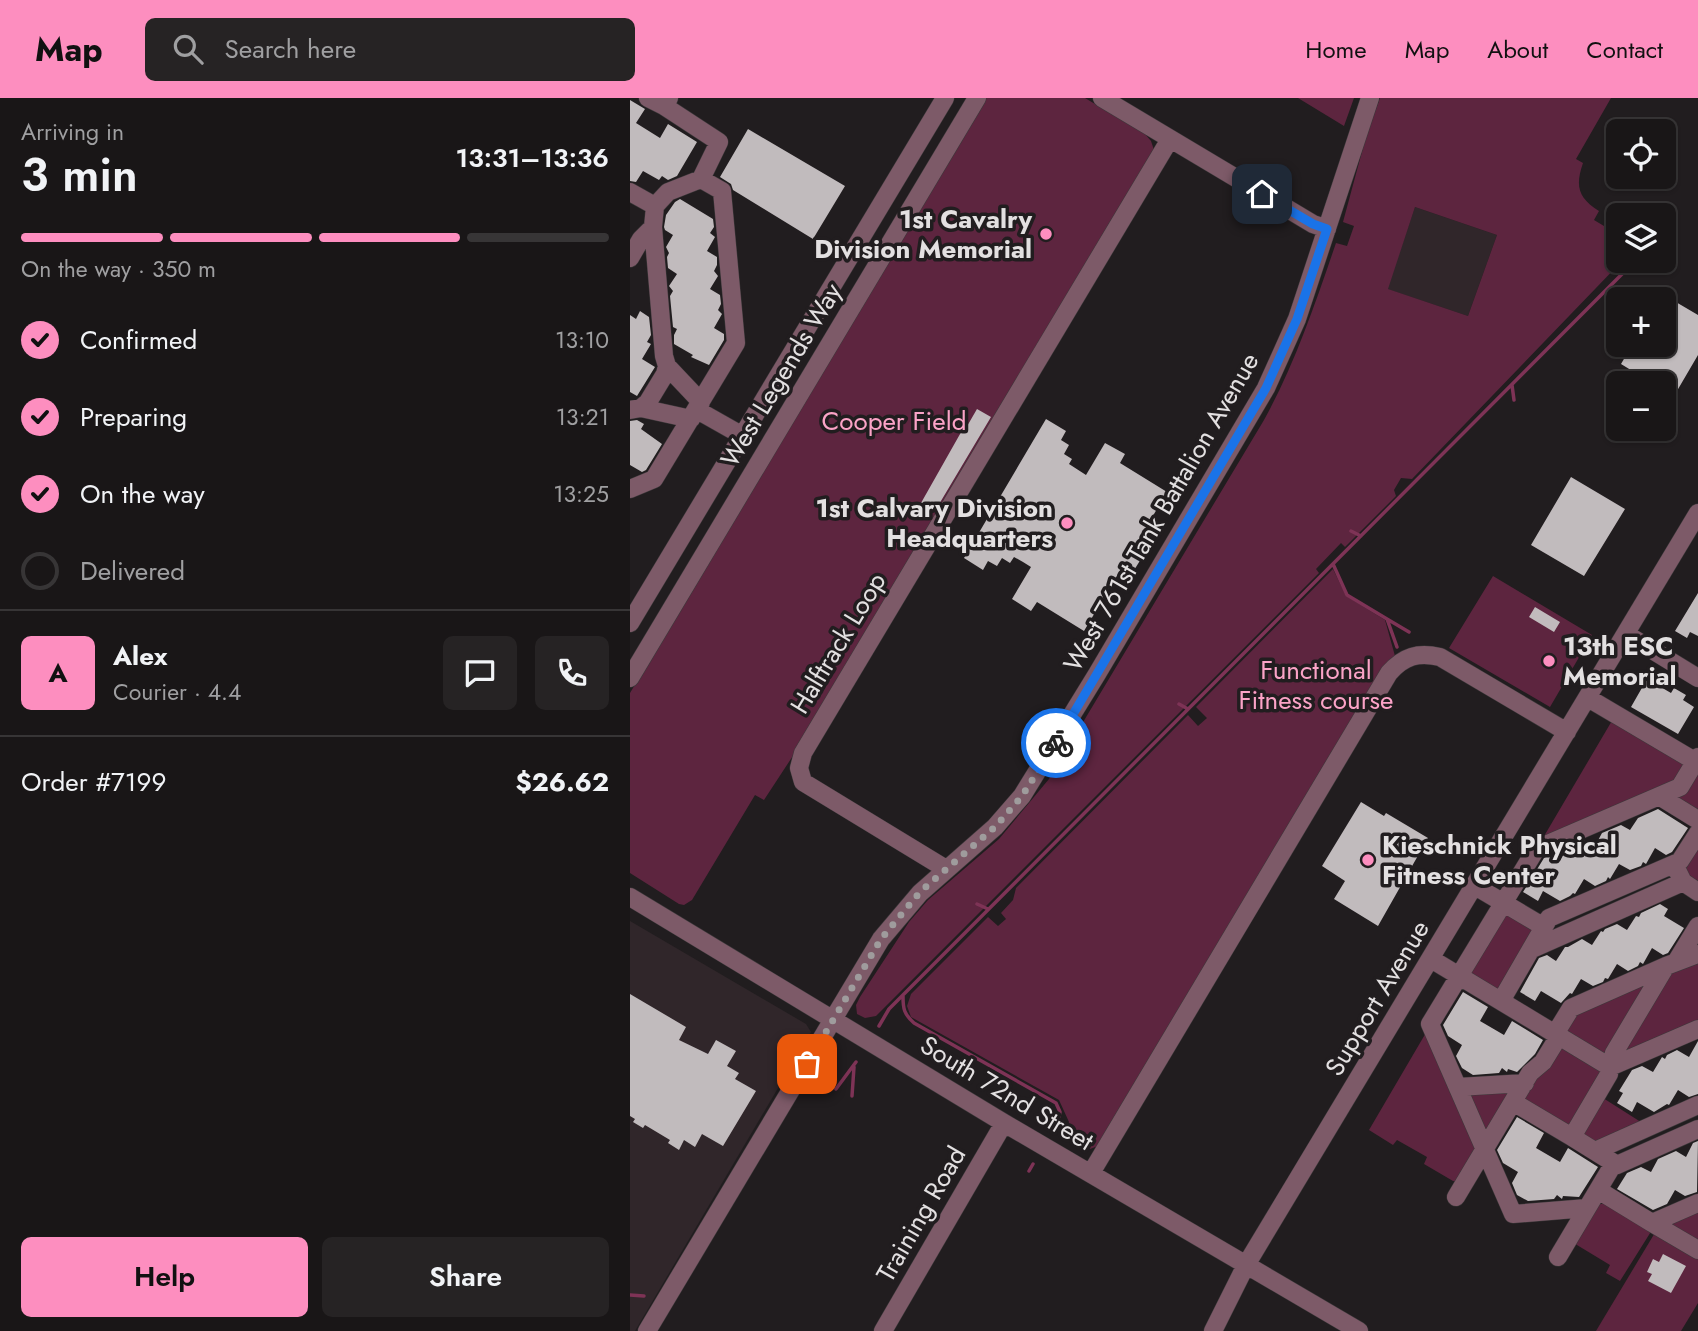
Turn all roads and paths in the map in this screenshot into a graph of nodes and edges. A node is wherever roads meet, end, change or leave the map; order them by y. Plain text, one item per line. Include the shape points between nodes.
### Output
1 (945, 98) edge
2 (977, 98) edge
3 (1102, 98) edge
4 (1370, 98) edge
5 (660, 101) edge
6 (1170, 139) junction
7 (701, 179) junction
8 (630, 192) edge
9 (655, 206) junction
10 (653, 227) junction
11 (1327, 229) junction
12 (630, 258) edge
13 (667, 366) junction
14 (635, 409) edge
15 (696, 410) junction
16 (743, 436) junction
17 (630, 489) edge
18 (1698, 513) edge
19 (630, 623) edge
20 (1626, 634) junction
21 (630, 678) edge
22 (1698, 678) edge
23 (1588, 698) junction
24 (1567, 732) junction
25 (1697, 760) edge
26 (1659, 796) junction
27 (1698, 820) edge
28 (1698, 833) edge
29 (1674, 864) junction
30 (946, 869) junction
31 (1475, 886) junction
32 (1691, 887) edge
33 (630, 897) edge
34 (1503, 902) junction
35 (1698, 926) edge
36 (1544, 927) junction
37 (1532, 949) junction
38 (1697, 954) edge
39 (1432, 959) junction
40 (1671, 964) junction
41 (1459, 975) junction
42 (1501, 1001) junction
43 (834, 1019) junction
44 (1698, 1029) edge
45 (1557, 1035) junction
46 (1610, 1067) junction
47 (1525, 1083) junction
48 (1458, 1087) junction
49 (1513, 1102) junction
50 (1698, 1105) edge
51 (1004, 1123) junction
52 (1698, 1129) edge
53 (1572, 1137) junction
54 (1485, 1149) junction
55 (1595, 1151) junction
56 (1614, 1163) junction
57 (1091, 1173) junction
58 (1598, 1191) junction
59 (1456, 1197) dead end
60 (1698, 1203) edge
61 (1587, 1208) junction
62 (1652, 1223) junction
63 (1698, 1250) edge
64 (1558, 1257) dead end
65 (1247, 1265) junction
66 (647, 1331) edge
67 (883, 1331) edge
68 (1213, 1331) edge
69 (1359, 1331) edge

1 - 16 street, West Legends Way
2 - 21 street, West Legends Way
3 - 6 street
4 - 11 street, West 761st Tank Battalion Avenue
5 - 7 street via 719,142
6 - 11 street
6 - 30 street, Halftrack Loop via 803,753 799,768 803,782
7 - 9 street via 668,192
7 - 15 street via 722,191 736,342
8 - 9 street
9 - 10 street
10 - 12 street
10 - 13 street
11 - 30 street, West 761st Tank Battalion Avenue via 1297,319 1266,388 1097,674 1022,796 995,827
13 - 14 street via 648,402
13 - 15 street
14 - 15 street
15 - 16 street
15 - 17 street via 654,479
16 - 19 street, West Legends Way
18 - 20 street, Support Avenue
20 - 22 street
20 - 23 street, Support Avenue
23 - 24 street, Support Avenue
23 - 25 street
24 - 31 street, Support Avenue
24 - 57 street via 1440,657 1416,654 1397,664
25 - 26 street via 1680,787
26 - 27 street
26 - 34 street via 1536,849
28 - 29 street
29 - 32 street
29 - 36 street via 1549,918
30 - 43 street, West 761st Tank Battalion Avenue via 881,939
31 - 34 street
31 - 39 street, Support Avenue
32 - 37 street
33 - 43 street, South 72nd Street
34 - 36 street
34 - 41 street
35 - 40 street
36 - 37 street
37 - 42 street
38 - 40 street
39 - 41 street
39 - 65 street, Support Avenue
40 - 45 street via 1571,1007
40 - 46 street via 1614,1053
41 - 42 street
41 - 48 street via 1430,1024
42 - 45 street
43 - 51 street, South 72nd Street
43 - 66 street, West 761st Tank Battalion Avenue
44 - 46 street
45 - 46 street
45 - 47 street
46 - 53 street
47 - 48 street
47 - 49 street
48 - 54 street
49 - 53 street
49 - 54 street
50 - 55 street
51 - 57 street, South 72nd Street
51 - 67 street, Training Road
52 - 56 street
53 - 55 street
54 - 59 street
54 - 61 street via 1513,1214
55 - 56 street
56 - 58 street
57 - 65 street, South 72nd Street
58 - 61 street
58 - 62 street
60 - 62 street
61 - 64 street
62 - 63 street
65 - 68 street, Support Avenue
65 - 69 street, South 72nd Street

